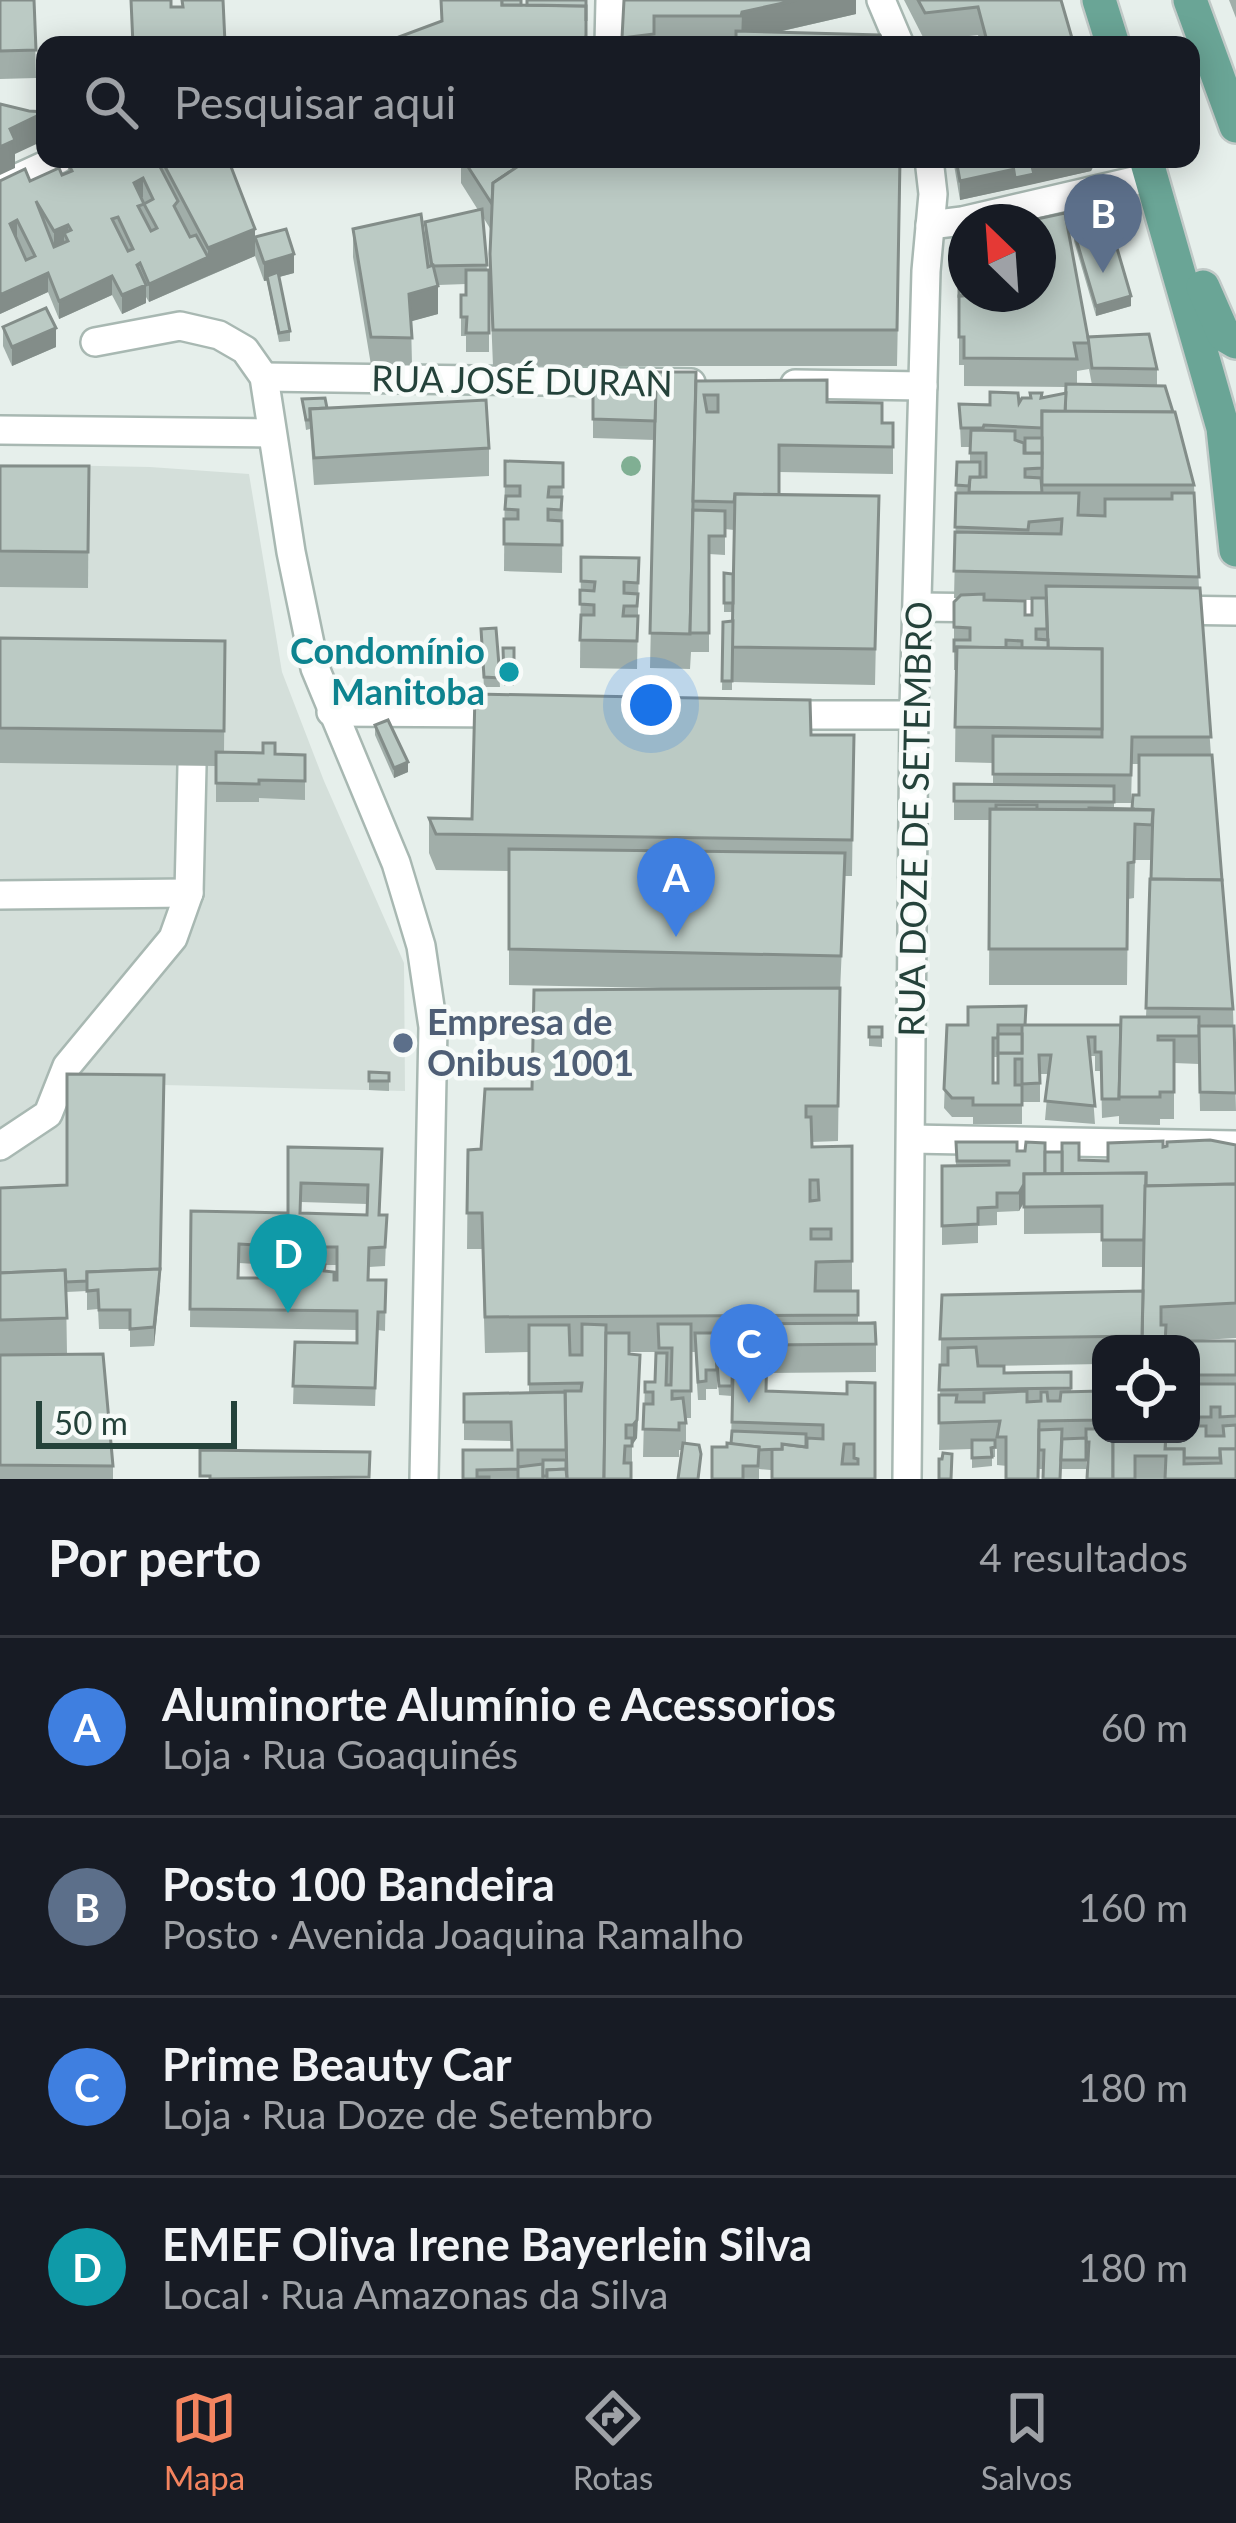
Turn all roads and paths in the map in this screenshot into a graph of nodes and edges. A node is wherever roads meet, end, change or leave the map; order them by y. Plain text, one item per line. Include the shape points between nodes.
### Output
1 (610, 0) edge
2 (880, 0) edge
3 (1100, 0) edge
4 (1190, 0) edge
5 (609, 36) edge
6 (895, 36) edge
7 (1110, 36) edge
8 (1236, 126) edge
9 (39, 168) edge
10 (929, 168) edge
11 (1149, 168) edge
12 (0, 186) edge
13 (1163, 214) junction
14 (930, 225) junction
15 (1236, 342) edge
16 (95, 343) dead end
17 (264, 377) junction
18 (711, 383) edge
19 (758, 384) edge
20 (923, 386) junction
21 (0, 430) edge
22 (272, 433) junction
23 (1235, 519) edge
24 (1236, 550) edge
25 (918, 607) junction
26 (1099, 610) edge
27 (1144, 610) edge
28 (1236, 611) edge
29 (332, 712) junction
30 (541, 713) edge
31 (746, 715) edge
32 (914, 716) junction
33 (192, 766) dead end
34 (189, 893) junction
35 (0, 895) edge
36 (911, 1139) junction
37 (1236, 1145) edge
38 (0, 1146) edge
39 (424, 1479) edge
40 (907, 1479) edge

1 - 5 street
2 - 6 street
3 - 7 main road
4 - 8 main road
9 - 12 street
10 - 14 street, RUA DOZE DE SETEMBRO
11 - 13 main road
11 - 14 street
13 - 15 main road via 1183,232 1215,319
13 - 23 main road via 1223,428
14 - 20 street, RUA DOZE DE SETEMBRO
16 - 17 street via 180,326 219,334 245,350
17 - 18 street, RUA JOSÉ DURAN
17 - 22 street
19 - 20 street
20 - 25 street, RUA DOZE DE SETEMBRO
21 - 22 street
22 - 29 street via 304,622
23 - 24 main road
25 - 26 street
25 - 32 street, RUA DOZE DE SETEMBRO
27 - 28 street
29 - 30 street
29 - 39 street via 396,863 421,946 433,1027
31 - 32 street
32 - 36 street, RUA DOZE DE SETEMBRO
33 - 34 street
34 - 35 street
34 - 38 street via 173,938 67,1066 48,1114
36 - 37 street
36 - 40 street, RUA DOZE DE SETEMBRO

